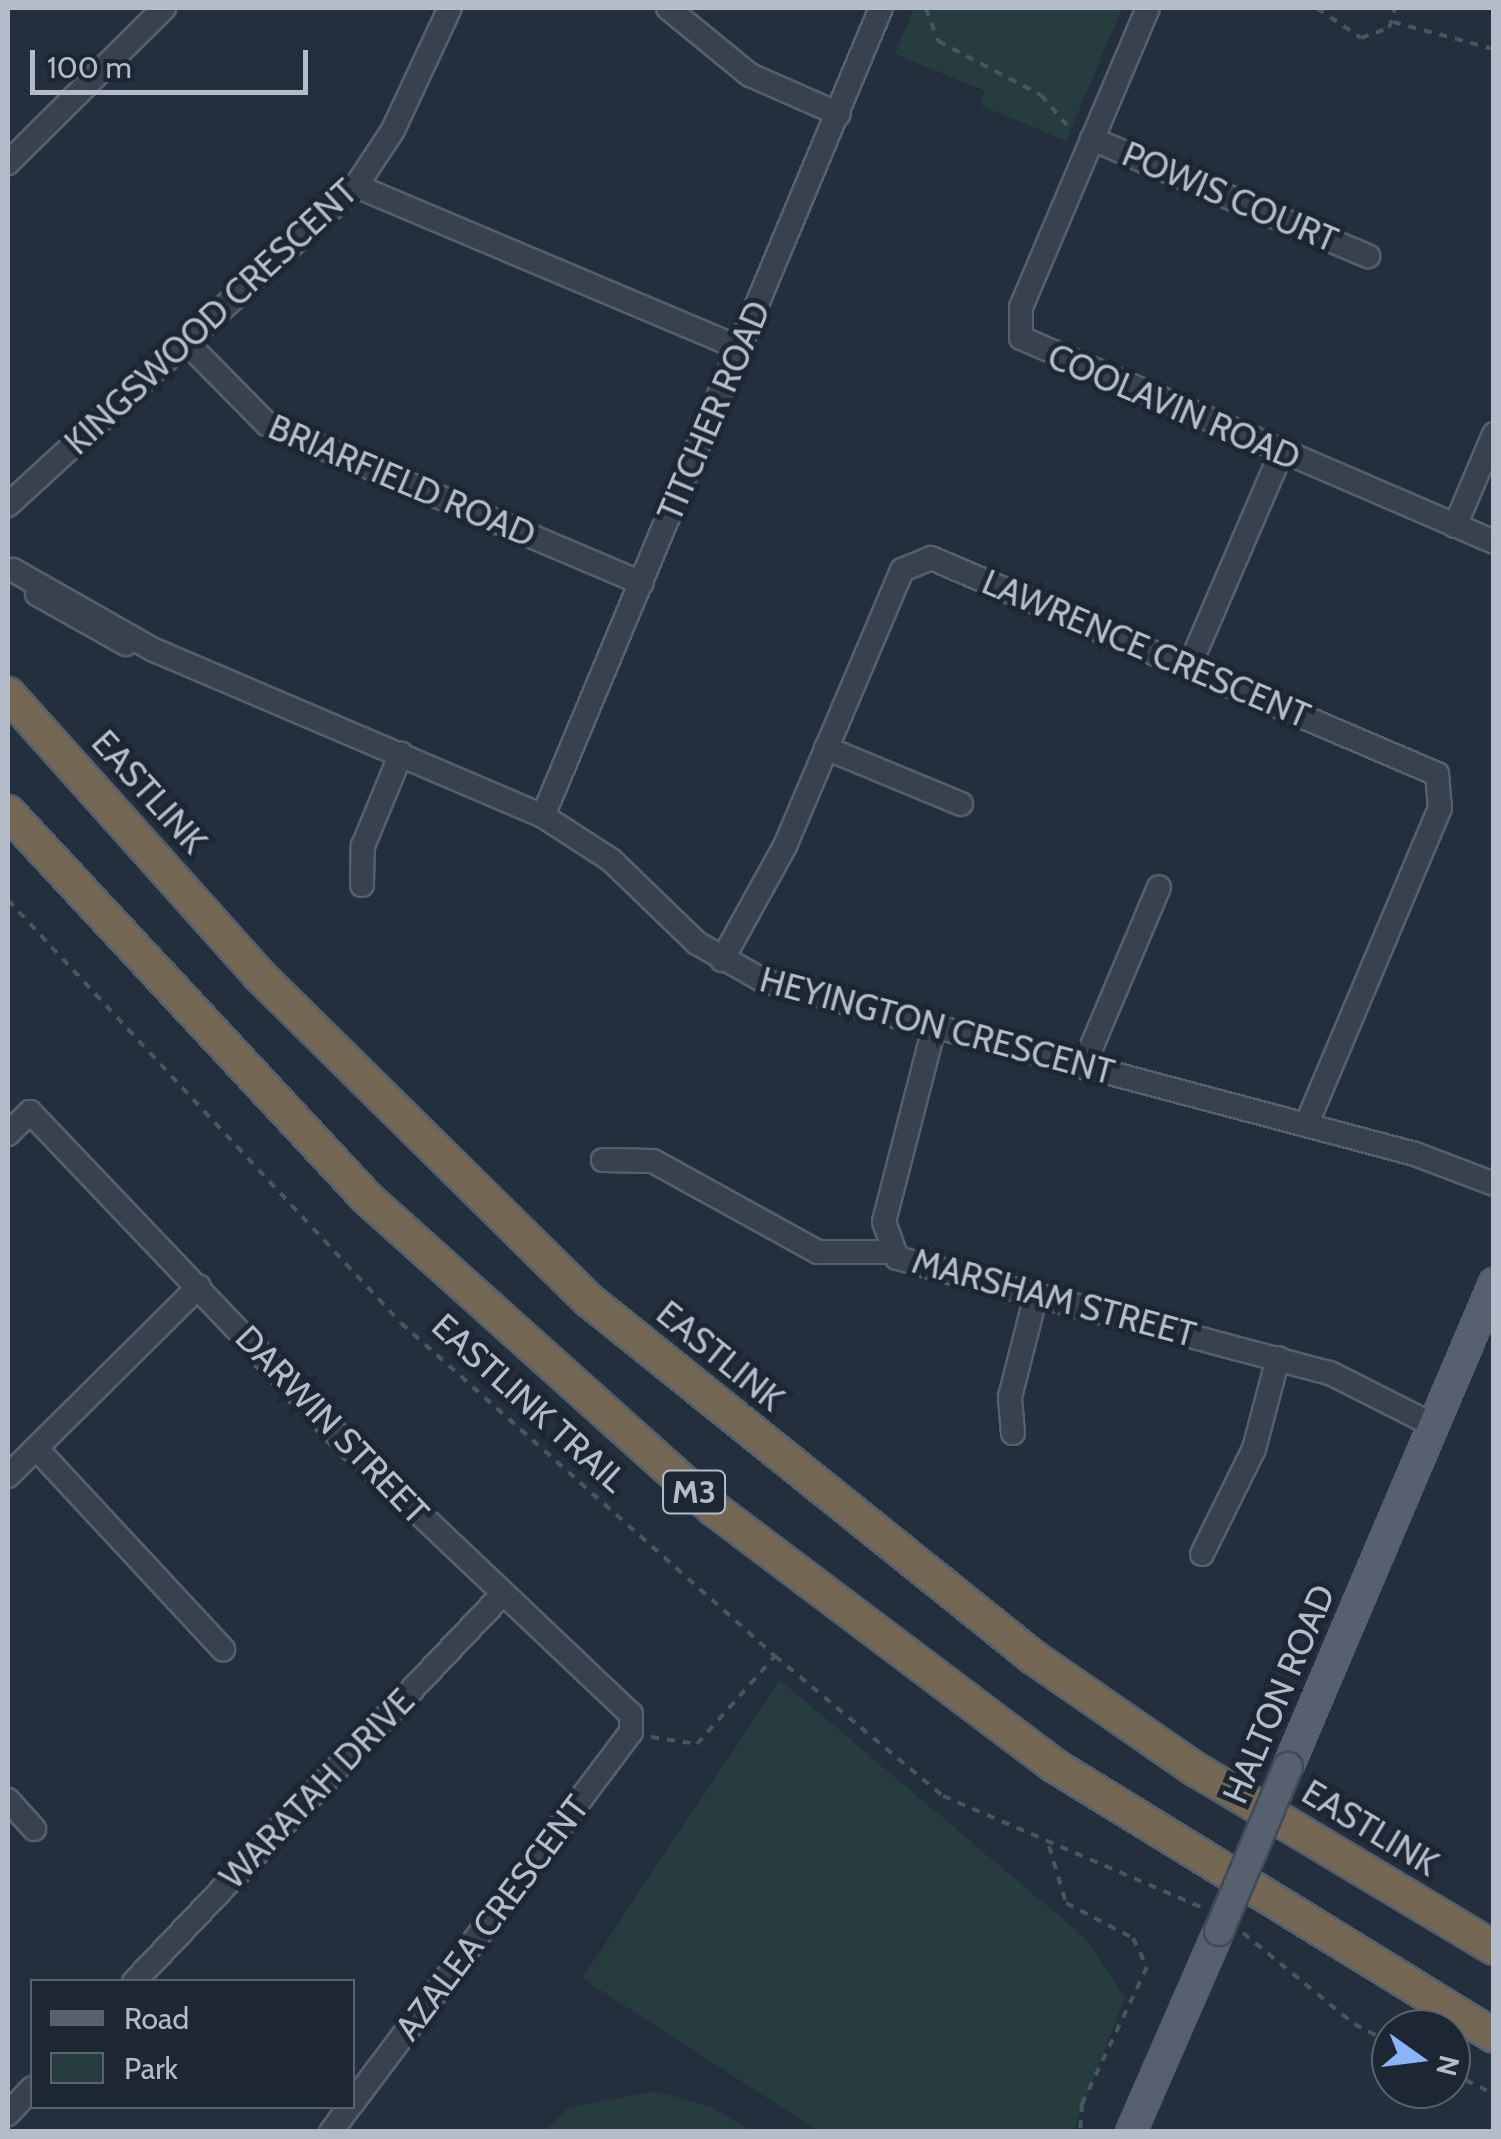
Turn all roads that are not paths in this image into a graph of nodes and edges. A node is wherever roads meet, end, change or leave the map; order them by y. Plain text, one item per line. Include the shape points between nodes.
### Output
1 (164, 8) edge
2 (450, 8) edge
3 (668, 8) edge
4 (881, 8) edge
5 (1148, 8) edge
6 (840, 114) junction
7 (1082, 135) junction
8 (8, 163) edge
9 (356, 186) junction
10 (1368, 256) dead end
11 (188, 343) junction
12 (741, 349) junction
13 (1494, 434) edge
14 (1280, 453) junction
15 (8, 505) edge
16 (1455, 526) junction
17 (1494, 542) edge
18 (10, 567) edge
19 (642, 583) junction
20 (1190, 667) junction
21 (8, 694) edge
22 (826, 748) junction
23 (401, 754) junction
24 (961, 804) dead end
25 (8, 812) edge
26 (543, 816) junction
27 (362, 885) dead end
28 (1160, 887) dead end
29 (722, 960) junction
30 (934, 1028) junction
31 (1083, 1066) junction
32 (1306, 1125) junction
33 (8, 1134) edge
34 (603, 1160) dead end
35 (1494, 1184) edge
36 (891, 1252) junction
37 (1493, 1283) edge
38 (200, 1286) junction
39 (1036, 1295) junction
40 (1278, 1358) junction
41 (1433, 1425) junction
42 (1013, 1433) dead end
43 (36, 1448) junction
44 (8, 1476) edge
45 (1202, 1554) dead end
46 (501, 1596) junction
47 (223, 1649) dead end
48 (641, 1735) joint
49 (8, 1800) edge
50 (34, 1830) dead end
51 (1494, 1948) edge
52 (137, 1979) edge
53 (1494, 2036) edge
54 (30, 2090) edge
55 (355, 2100) edge
56 (348, 2109) edge
57 (8, 2117) edge
58 (22, 2132) edge
59 (331, 2132) edge
60 (1131, 2132) edge

1 - 8 street
2 - 9 street, KINGSWOOD CRESCENT via 393,130
3 - 6 street via 750,75
4 - 6 street, TITCHER ROAD
5 - 7 street, COOLAVIN ROAD
6 - 12 street, TITCHER ROAD
7 - 10 street, POWIS COURT
7 - 14 street, COOLAVIN ROAD via 1017,317 1021,338
9 - 11 street, KINGSWOOD CRESCENT
9 - 12 street
11 - 15 street, KINGSWOOD CRESCENT
11 - 19 street, BRIARFIELD ROAD via 266,424
12 - 19 street, TITCHER ROAD
13 - 16 street
14 - 16 street, COOLAVIN ROAD
14 - 20 street
16 - 17 street, COOLAVIN ROAD
18 - 23 street, HEYINGTON CRESCENT via 154,650
19 - 26 street, TITCHER ROAD
20 - 22 street, LAWRENCE CRESCENT via 918,558 898,577
20 - 32 street, LAWRENCE CRESCENT via 1440,778 1440,808
21 - 51 highway, EASTLINK / M3 via 260,975 590,1301 1033,1657 1195,1769
22 - 24 street
22 - 29 street, LAWRENCE CRESCENT
23 - 26 street, HEYINGTON CRESCENT
23 - 27 street via 361,854
25 - 53 highway, M3 via 367,1198 714,1509 1056,1766
26 - 29 street, HEYINGTON CRESCENT via 611,860
28 - 31 street
29 - 30 street, HEYINGTON CRESCENT via 789,990
30 - 31 street, HEYINGTON CRESCENT
30 - 36 street, MARSHAM STREET via 884,1222
31 - 32 street, HEYINGTON CRESCENT
32 - 35 street, HEYINGTON CRESCENT
33 - 38 street, DARWIN STREET via 30,1112
34 - 36 street via 653,1161 818,1252
36 - 39 street, MARSHAM STREET
37 - 41 main road, HALTON ROAD
38 - 43 street
38 - 46 street, DARWIN STREET
39 - 40 street, MARSHAM STREET
39 - 42 street via 1010,1397
40 - 41 street, MARSHAM STREET via 1330,1372
40 - 45 street via 1254,1449
41 - 60 main road, HALTON ROAD, bridge
43 - 44 street
43 - 47 street
46 - 48 street, DARWIN STREET via 626,1704
46 - 52 street, WARATAH DRIVE
48 - 55 street, AZALEA CRESCENT
49 - 50 street
54 - 57 street
56 - 59 street, AZALEA CRESCENT
57 - 58 street

